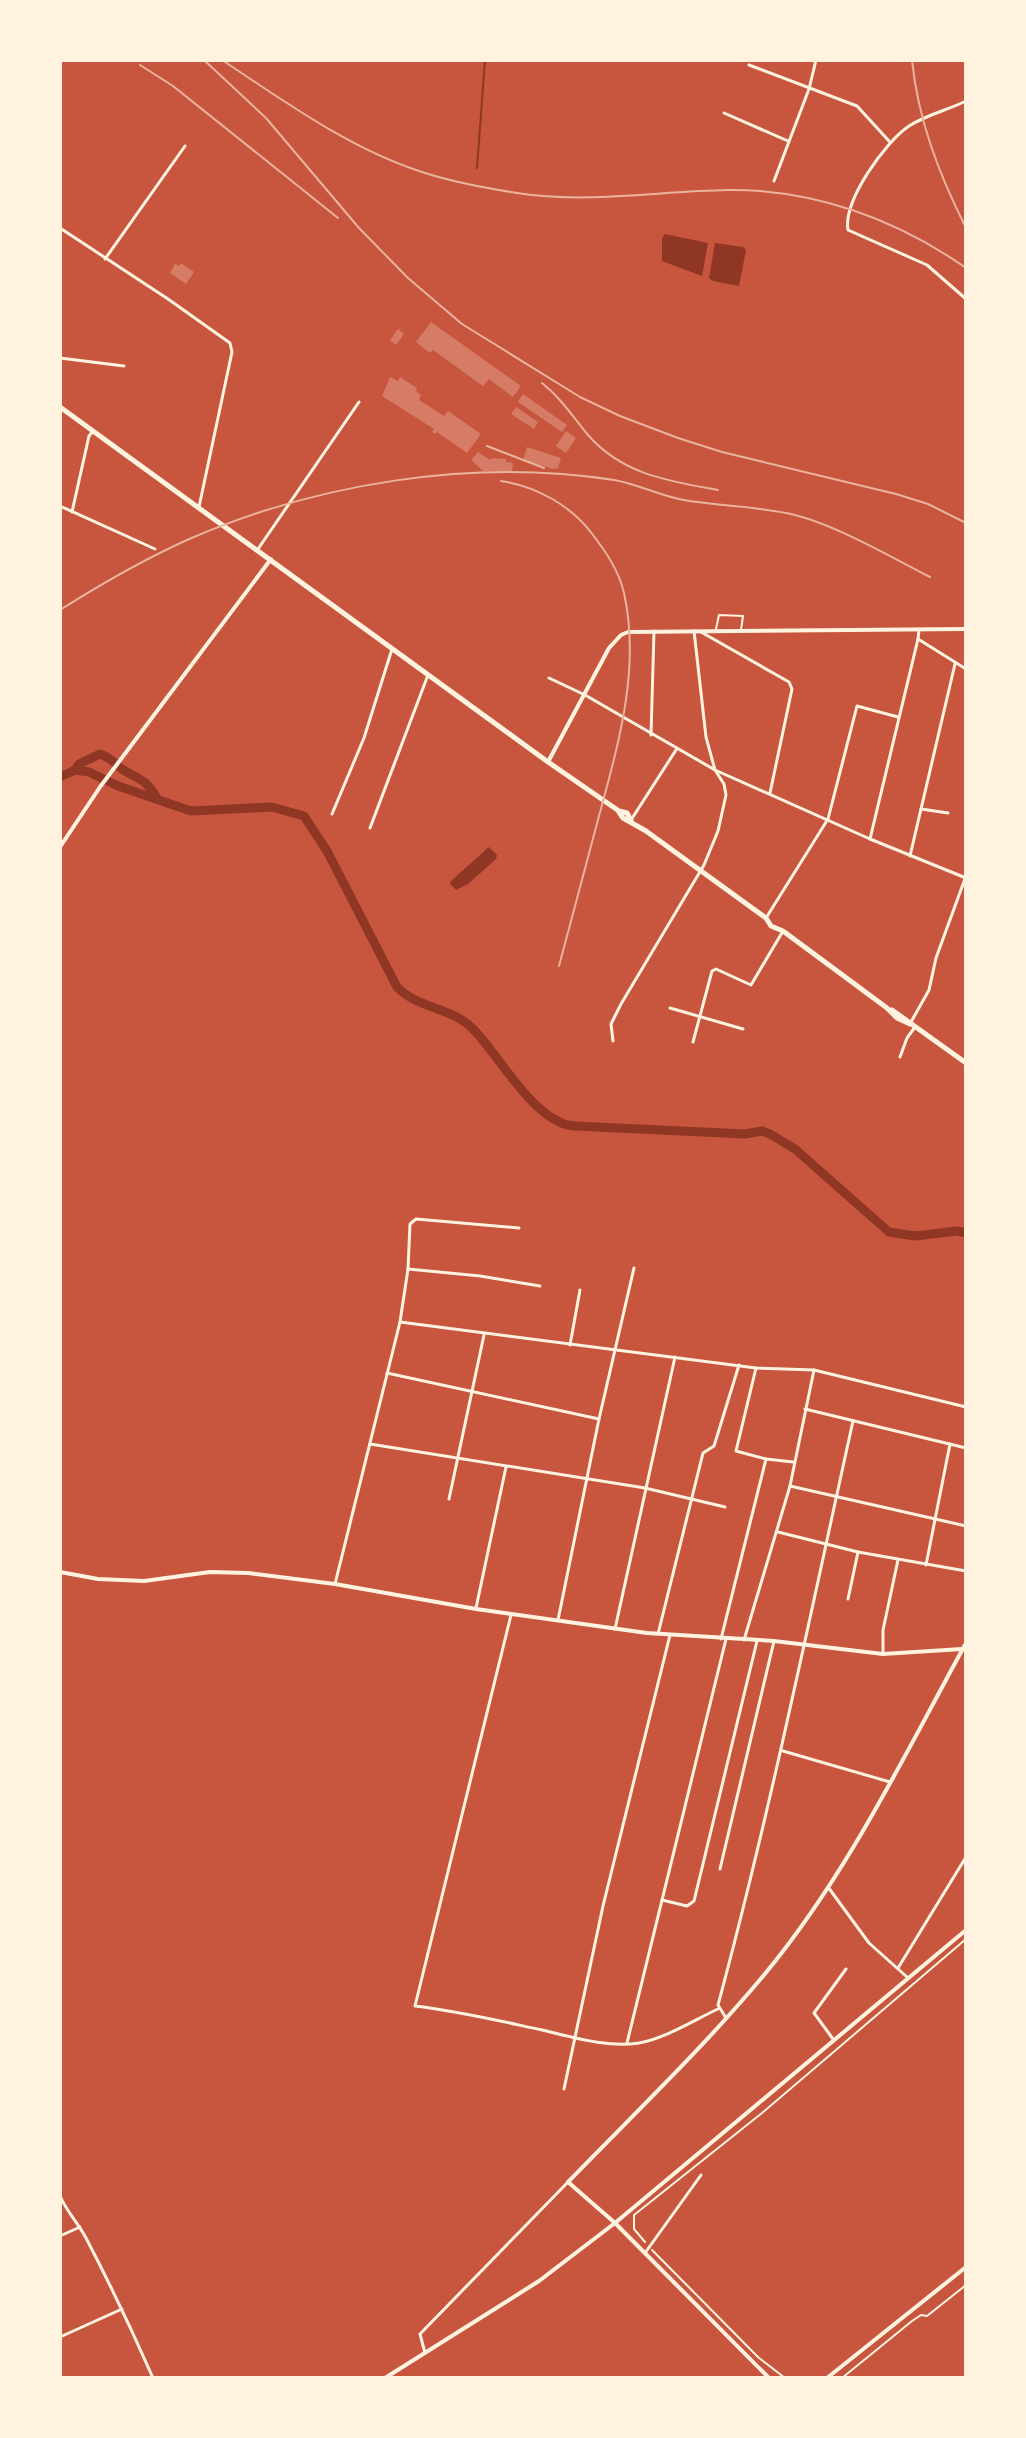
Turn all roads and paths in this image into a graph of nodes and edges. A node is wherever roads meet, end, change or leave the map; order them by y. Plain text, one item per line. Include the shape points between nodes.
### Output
1 (816, 60) edge
2 (749, 65) dead end
3 (809, 89) junction
4 (966, 101) edge
5 (724, 113) dead end
6 (788, 141) junction
7 (889, 141) junction
8 (185, 146) dead end
9 (774, 181) dead end
10 (60, 228) edge
11 (105, 259) junction
12 (966, 299) edge
13 (60, 358) edge
14 (124, 366) dead end
15 (359, 402) dead end
16 (60, 407) edge
17 (93, 431) junction
18 (60, 506) edge
19 (199, 507) junction
20 (72, 512) junction
21 (155, 549) dead end
22 (258, 549) junction
23 (271, 559) junction
24 (966, 629) edge
25 (716, 630) junction
26 (741, 630) junction
27 (919, 630) junction
28 (654, 631) junction
29 (696, 631) junction
30 (918, 639) junction
31 (392, 649) junction
32 (955, 664) junction
33 (966, 669) edge
34 (428, 675) junction
35 (549, 678) dead end
36 (585, 695) junction
37 (898, 717) junction
38 (651, 735) junction
39 (676, 750) junction
40 (548, 762) junction
41 (715, 770) junction
42 (770, 793) junction
43 (921, 809) junction
44 (948, 813) dead end
45 (332, 814) dead end
46 (828, 819) junction
47 (631, 820) junction
48 (370, 828) dead end
49 (870, 839) junction
50 (60, 847) edge
51 (910, 856) junction
52 (701, 871) junction
53 (966, 877) edge
54 (766, 918) junction
55 (783, 931) junction
56 (670, 1008) dead end
57 (699, 1017) junction
58 (912, 1026) junction
59 (743, 1029) dead end
60 (613, 1041) dead end
61 (693, 1042) dead end
62 (900, 1057) dead end
63 (966, 1063) edge
64 (519, 1228) dead end
65 (634, 1268) dead end
66 (408, 1269) junction
67 (540, 1286) dead end
68 (580, 1290) dead end
69 (400, 1322) junction
70 (484, 1335) junction
71 (570, 1345) junction
72 (615, 1350) junction
73 (675, 1357) junction
74 (739, 1365) junction
75 (756, 1368) junction
76 (814, 1370) junction
77 (386, 1373) junction
78 (470, 1392) junction
79 (966, 1407) edge
80 (805, 1409) junction
81 (599, 1419) junction
82 (853, 1421) junction
83 (369, 1444) junction
84 (950, 1444) junction
85 (966, 1448) edge
86 (766, 1459) junction
87 (456, 1460) junction
88 (794, 1462) junction
89 (506, 1467) junction
90 (586, 1480) junction
91 (790, 1486) junction
92 (645, 1488) junction
93 (836, 1497) junction
94 (449, 1499) dead end
95 (691, 1499) junction
96 (725, 1507) dead end
97 (934, 1519) junction
98 (966, 1526) edge
99 (777, 1532) junction
100 (825, 1545) junction
101 (858, 1552) junction
102 (898, 1560) junction
103 (926, 1565) junction
104 (966, 1571) edge
105 (60, 1572) edge
106 (335, 1584) junction
107 (848, 1599) dead end
108 (476, 1609) junction
109 (511, 1615) junction
110 (558, 1621) junction
111 (615, 1629) junction
112 (657, 1634) junction
113 (670, 1635) junction
114 (724, 1639) junction
115 (744, 1640) junction
116 (757, 1641) junction
117 (774, 1641) junction
118 (966, 1643) edge
119 (804, 1645) junction
120 (962, 1649) junction
121 (883, 1654) junction
122 (782, 1751) junction
123 (890, 1782) junction
124 (966, 1857) edge
125 (720, 1869) dead end
126 (828, 1887) junction
127 (662, 1900) junction
128 (966, 1930) edge
129 (966, 1939) edge
130 (898, 1968) junction
131 (846, 1969) dead end
132 (907, 1977) junction
133 (718, 2009) junction
134 (726, 2018) junction
135 (574, 2037) junction
136 (833, 2039) junction
137 (627, 2043) junction
138 (564, 2089) dead end
139 (701, 2175) dead end
140 (568, 2182) junction
141 (60, 2196) edge
142 (615, 2223) junction
143 (80, 2227) junction
144 (60, 2236) edge
145 (650, 2247) junction
146 (645, 2253) junction
147 (966, 2267) edge
148 (966, 2285) edge
149 (123, 2308) junction
150 (60, 2337) edge
151 (425, 2353) junction
152 (153, 2378) edge
153 (385, 2378) edge
154 (769, 2378) edge
155 (785, 2378) edge
156 (827, 2378) edge
157 (842, 2378) edge

1 - 3 street
2 - 3 street
3 - 6 street
3 - 7 street via 857,106
4 - 7 street via 911,125
5 - 6 street
6 - 9 street
7 - 12 street via 850,209 848,230 927,265
8 - 11 street
10 - 11 street
11 - 19 street via 230,343
13 - 14 street
15 - 22 street
16 - 17 main road
17 - 19 main road
17 - 20 street
18 - 20 street
19 - 22 main road
20 - 21 street
22 - 23 main road
23 - 31 main road
23 - 50 main road
24 - 27 main road
25 - 26 main road
25 - 26 lane via 719,615 743,616
25 - 29 main road
26 - 27 main road
27 - 30 street
28 - 29 main road
28 - 36 main road via 621,635
28 - 38 street
29 - 41 street via 706,737
29 - 42 street via 789,682 792,689
30 - 32 street
30 - 37 street
31 - 34 main road
31 - 45 street via 364,738
32 - 33 street
32 - 43 street
34 - 40 main road
34 - 48 street
35 - 36 street
36 - 38 street
36 - 40 main road
37 - 46 street via 857,706
37 - 49 street
38 - 39 street
39 - 41 street
39 - 47 street
40 - 47 main road
41 - 42 street
41 - 52 street via 726,795
42 - 46 street
43 - 44 street
43 - 51 street
46 - 49 street
46 - 54 street
47 - 52 main road
49 - 51 street
51 - 53 street
52 - 54 main road
52 - 60 street via 621,1004 611,1024
53 - 58 street
54 - 55 main road
55 - 57 street via 751,985 712,971
55 - 58 main road
56 - 57 street
57 - 59 street
57 - 61 street
58 - 62 street
58 - 63 main road
64 - 66 street via 416,1219 410,1224
65 - 72 street
66 - 67 street
66 - 69 street
68 - 71 street
69 - 70 street
69 - 77 street
70 - 71 street
70 - 78 street
71 - 72 street
72 - 73 street
72 - 81 street
73 - 74 street
73 - 92 street
74 - 75 street
74 - 95 street via 714,1446 703,1453
75 - 76 street
75 - 86 street via 736,1451
76 - 79 street
76 - 80 street
77 - 78 street
77 - 83 street
78 - 81 street
78 - 87 street
80 - 82 street
80 - 88 street
81 - 90 street
82 - 84 street
82 - 93 street
83 - 87 street
83 - 106 street
84 - 85 street
84 - 97 street
86 - 88 street
86 - 114 street
87 - 89 street
87 - 94 street
88 - 91 street
89 - 90 street
89 - 108 street
90 - 92 street
90 - 110 street
91 - 93 street
91 - 99 street
92 - 95 street
92 - 111 street
93 - 97 street
93 - 100 street
95 - 96 street
95 - 112 street
97 - 98 street
97 - 103 street
99 - 100 street
99 - 115 street
100 - 101 street
100 - 119 street
101 - 102 street
101 - 107 street
102 - 103 street
102 - 121 street
103 - 104 street
105 - 106 main road via 144,1581 248,1573
106 - 108 main road
108 - 109 main road
109 - 110 main road
109 - 135 street via 415,2006
110 - 111 main road
111 - 112 main road
112 - 113 main road
113 - 114 main road
113 - 135 street
114 - 115 main road
114 - 127 street
115 - 116 main road
116 - 117 main road
116 - 127 street via 694,1901 687,1906
117 - 119 main road
117 - 125 street
118 - 120 main road
119 - 121 main road
119 - 122 street
120 - 121 main road
120 - 123 main road
122 - 123 street
122 - 133 street
123 - 126 main road
124 - 130 street
126 - 130 street via 869,1943
126 - 134 main road
127 - 137 street
128 - 132 main road
129 - 145 path via 634,2215 634,2229
130 - 132 street
131 - 136 street via 814,2013
132 - 136 main road
133 - 134 street
133 - 137 street via 654,2038
134 - 140 main road
135 - 137 street
135 - 138 street
136 - 142 main road
139 - 145 street
140 - 142 main road
140 - 151 street via 420,2334
141 - 143 street
142 - 146 main road
142 - 151 main road via 520,2295
143 - 144 street
143 - 149 street
145 - 146 street
145 - 155 path
146 - 154 main road
147 - 156 main road
148 - 157 path
149 - 150 street
149 - 152 street
151 - 153 main road

